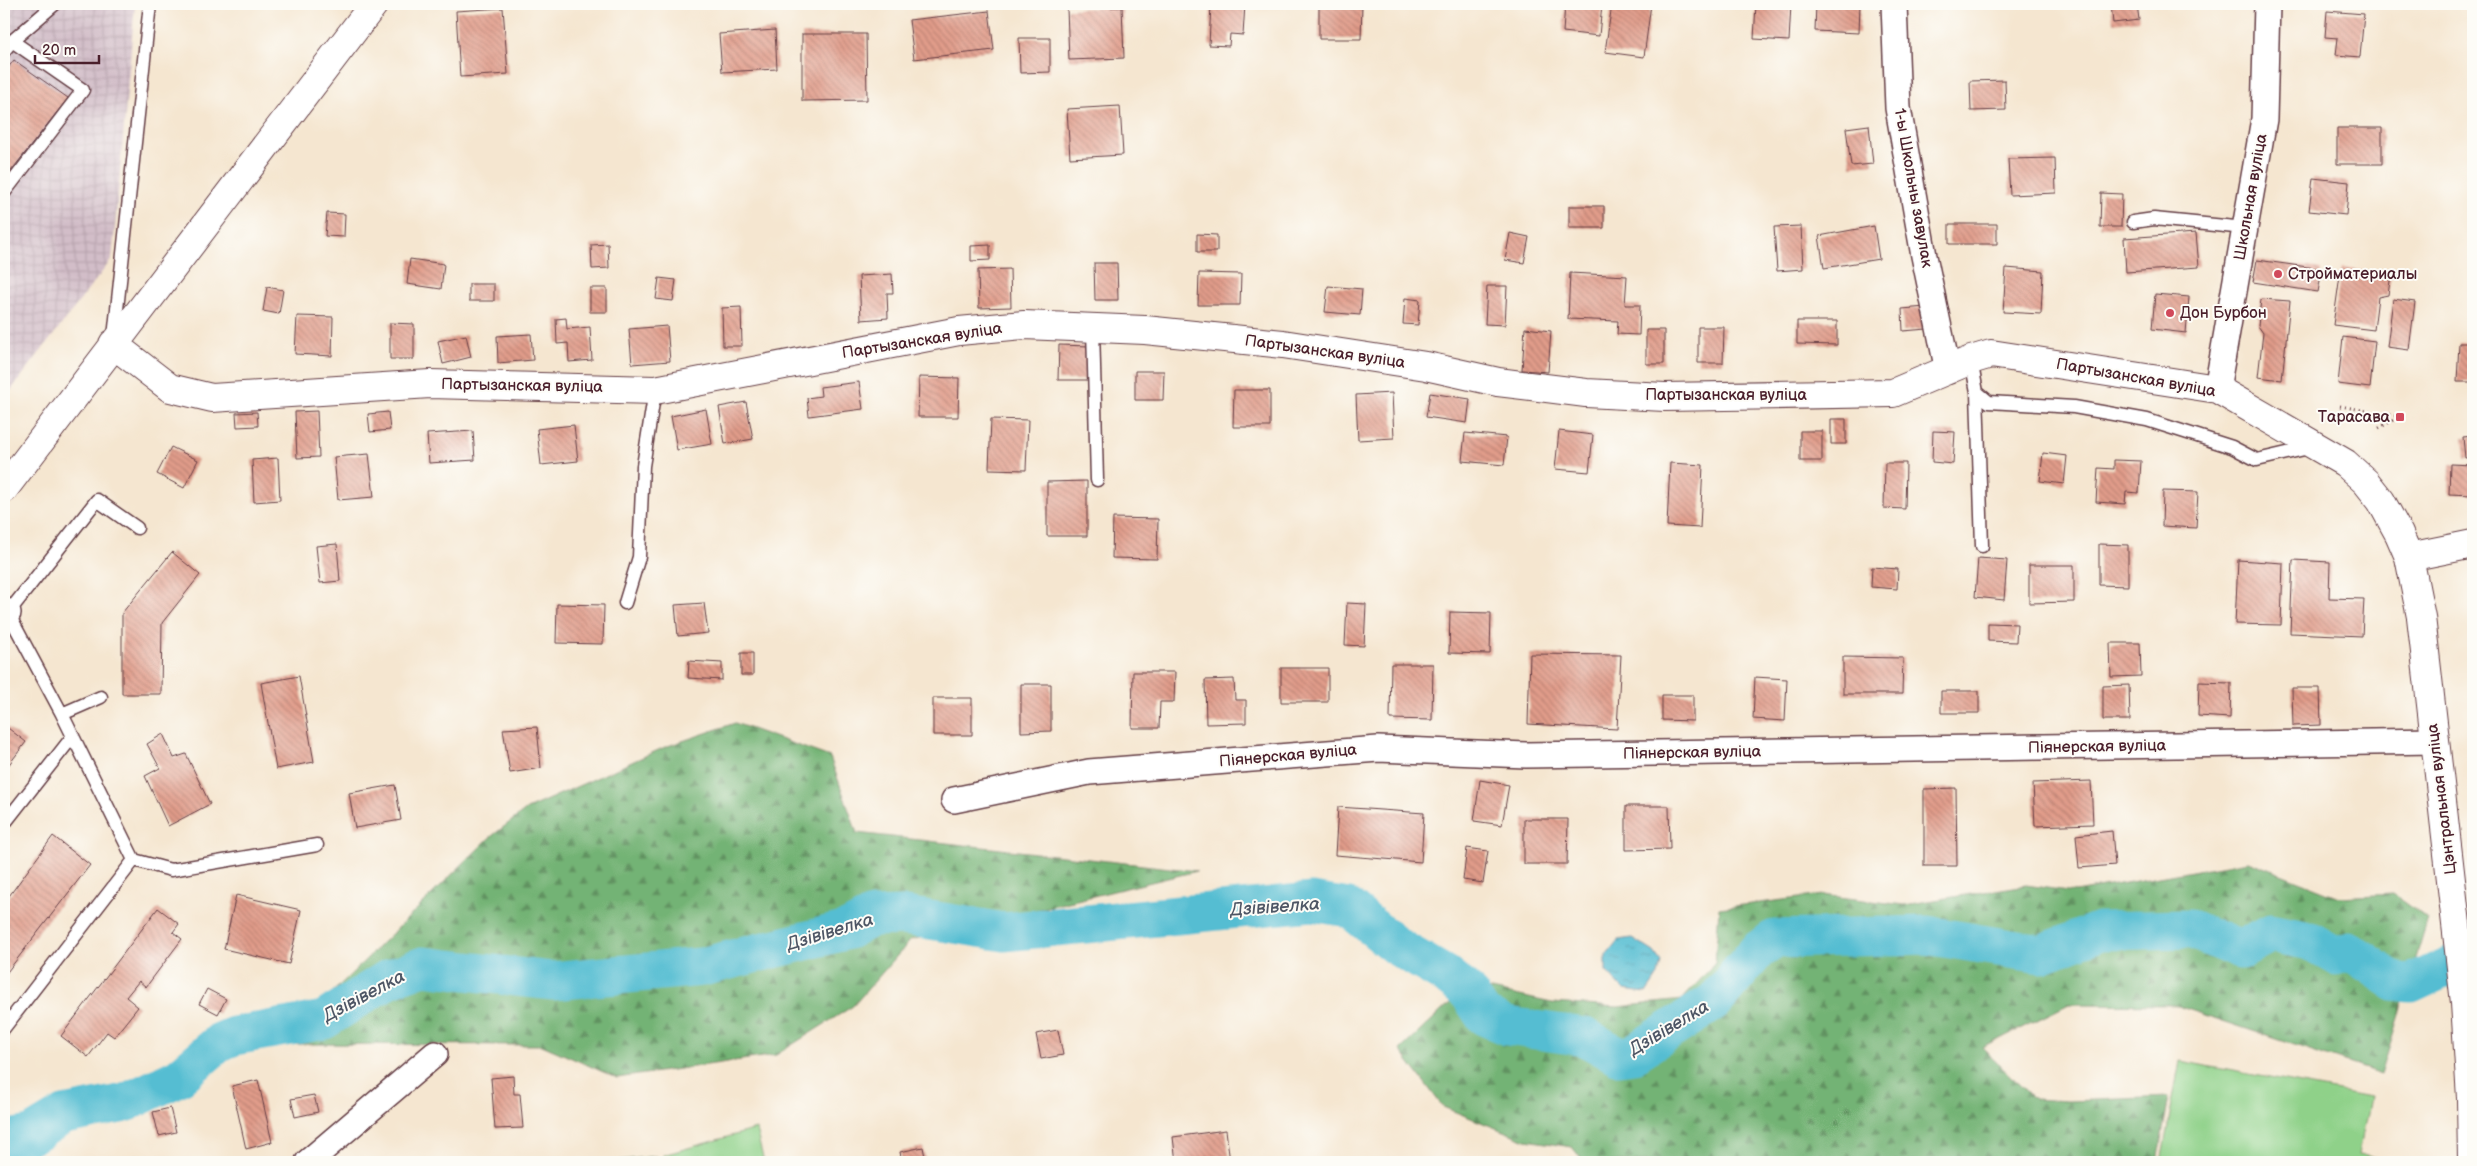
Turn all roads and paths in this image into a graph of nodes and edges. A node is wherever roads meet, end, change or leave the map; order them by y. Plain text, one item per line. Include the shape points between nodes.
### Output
1 (55, 4) edge
2 (150, 4) edge
3 (374, 4) edge
4 (1894, 4) edge
5 (2267, 4) edge
6 (8, 46) edge
7 (4, 193) edge
8 (2133, 222) dead end
9 (2245, 228) junction
10 (1093, 328) junction
11 (113, 344) junction
12 (1960, 365) junction
13 (2217, 389) junction
14 (655, 390) junction
15 (1977, 392) junction
16 (2340, 406) dead end
17 (2400, 417) junction
18 (2407, 418) dead end
19 (2379, 428) dead end
20 (2316, 446) junction
21 (1097, 480) dead end
22 (4, 489) edge
23 (137, 528) dead end
24 (2473, 544) edge
25 (1982, 546) dead end
26 (2409, 557) junction
27 (625, 603) dead end
28 (5, 614) edge
29 (101, 697) dead end
30 (62, 714) junction
31 (73, 736) junction
32 (2435, 741) junction
33 (954, 800) dead end
34 (4, 824) edge
35 (317, 846) dead end
36 (134, 860) junction
37 (4, 1028) edge
38 (435, 1054) dead end
39 (2473, 1161) edge
40 (308, 1162) edge

1 - 6 lane
2 - 11 lane
3 - 11 street
4 - 12 street, 1-ы Школьны завулак via 1898,108 1924,256
5 - 9 street, Школьная вуліца via 2264,118
6 - 7 lane via 83,90
8 - 9 lane via 2154,219
9 - 13 street, Школьная вуліца
10 - 12 street, Партызанская вуліца via 1283,344 1426,366 1498,382 1586,393 1665,397 1893,393
10 - 14 street, Партызанская вуліца via 1024,325 960,332
10 - 21 lane
11 - 14 street, Партызанская вуліца via 170,388 212,398 430,384
11 - 22 street
12 - 13 street, Партызанская вуліца via 1991,354
12 - 15 lane
13 - 20 street, Партызанская вуліца
14 - 27 lane via 643,466 639,557
15 - 20 lane via 1989,402 2074,407 2147,420 2232,447 2257,460
15 - 25 lane
16 - 17 path
17 - 18 path
17 - 19 path
20 - 26 street, Партызанская вуліца via 2345,463 2366,482 2389,515
23 - 28 lane via 98,500
24 - 26 street
26 - 32 street, Цэнтральная вуліца via 2421,617
28 - 30 lane
29 - 30 lane
30 - 31 lane
31 - 34 lane
31 - 36 lane
32 - 33 street, Піянерская вуліца via 1526,755 1378,749 1089,772
32 - 39 street, Цэнтральная вуліца via 2465,1003
35 - 36 lane via 171,870
36 - 37 lane
38 - 40 street

